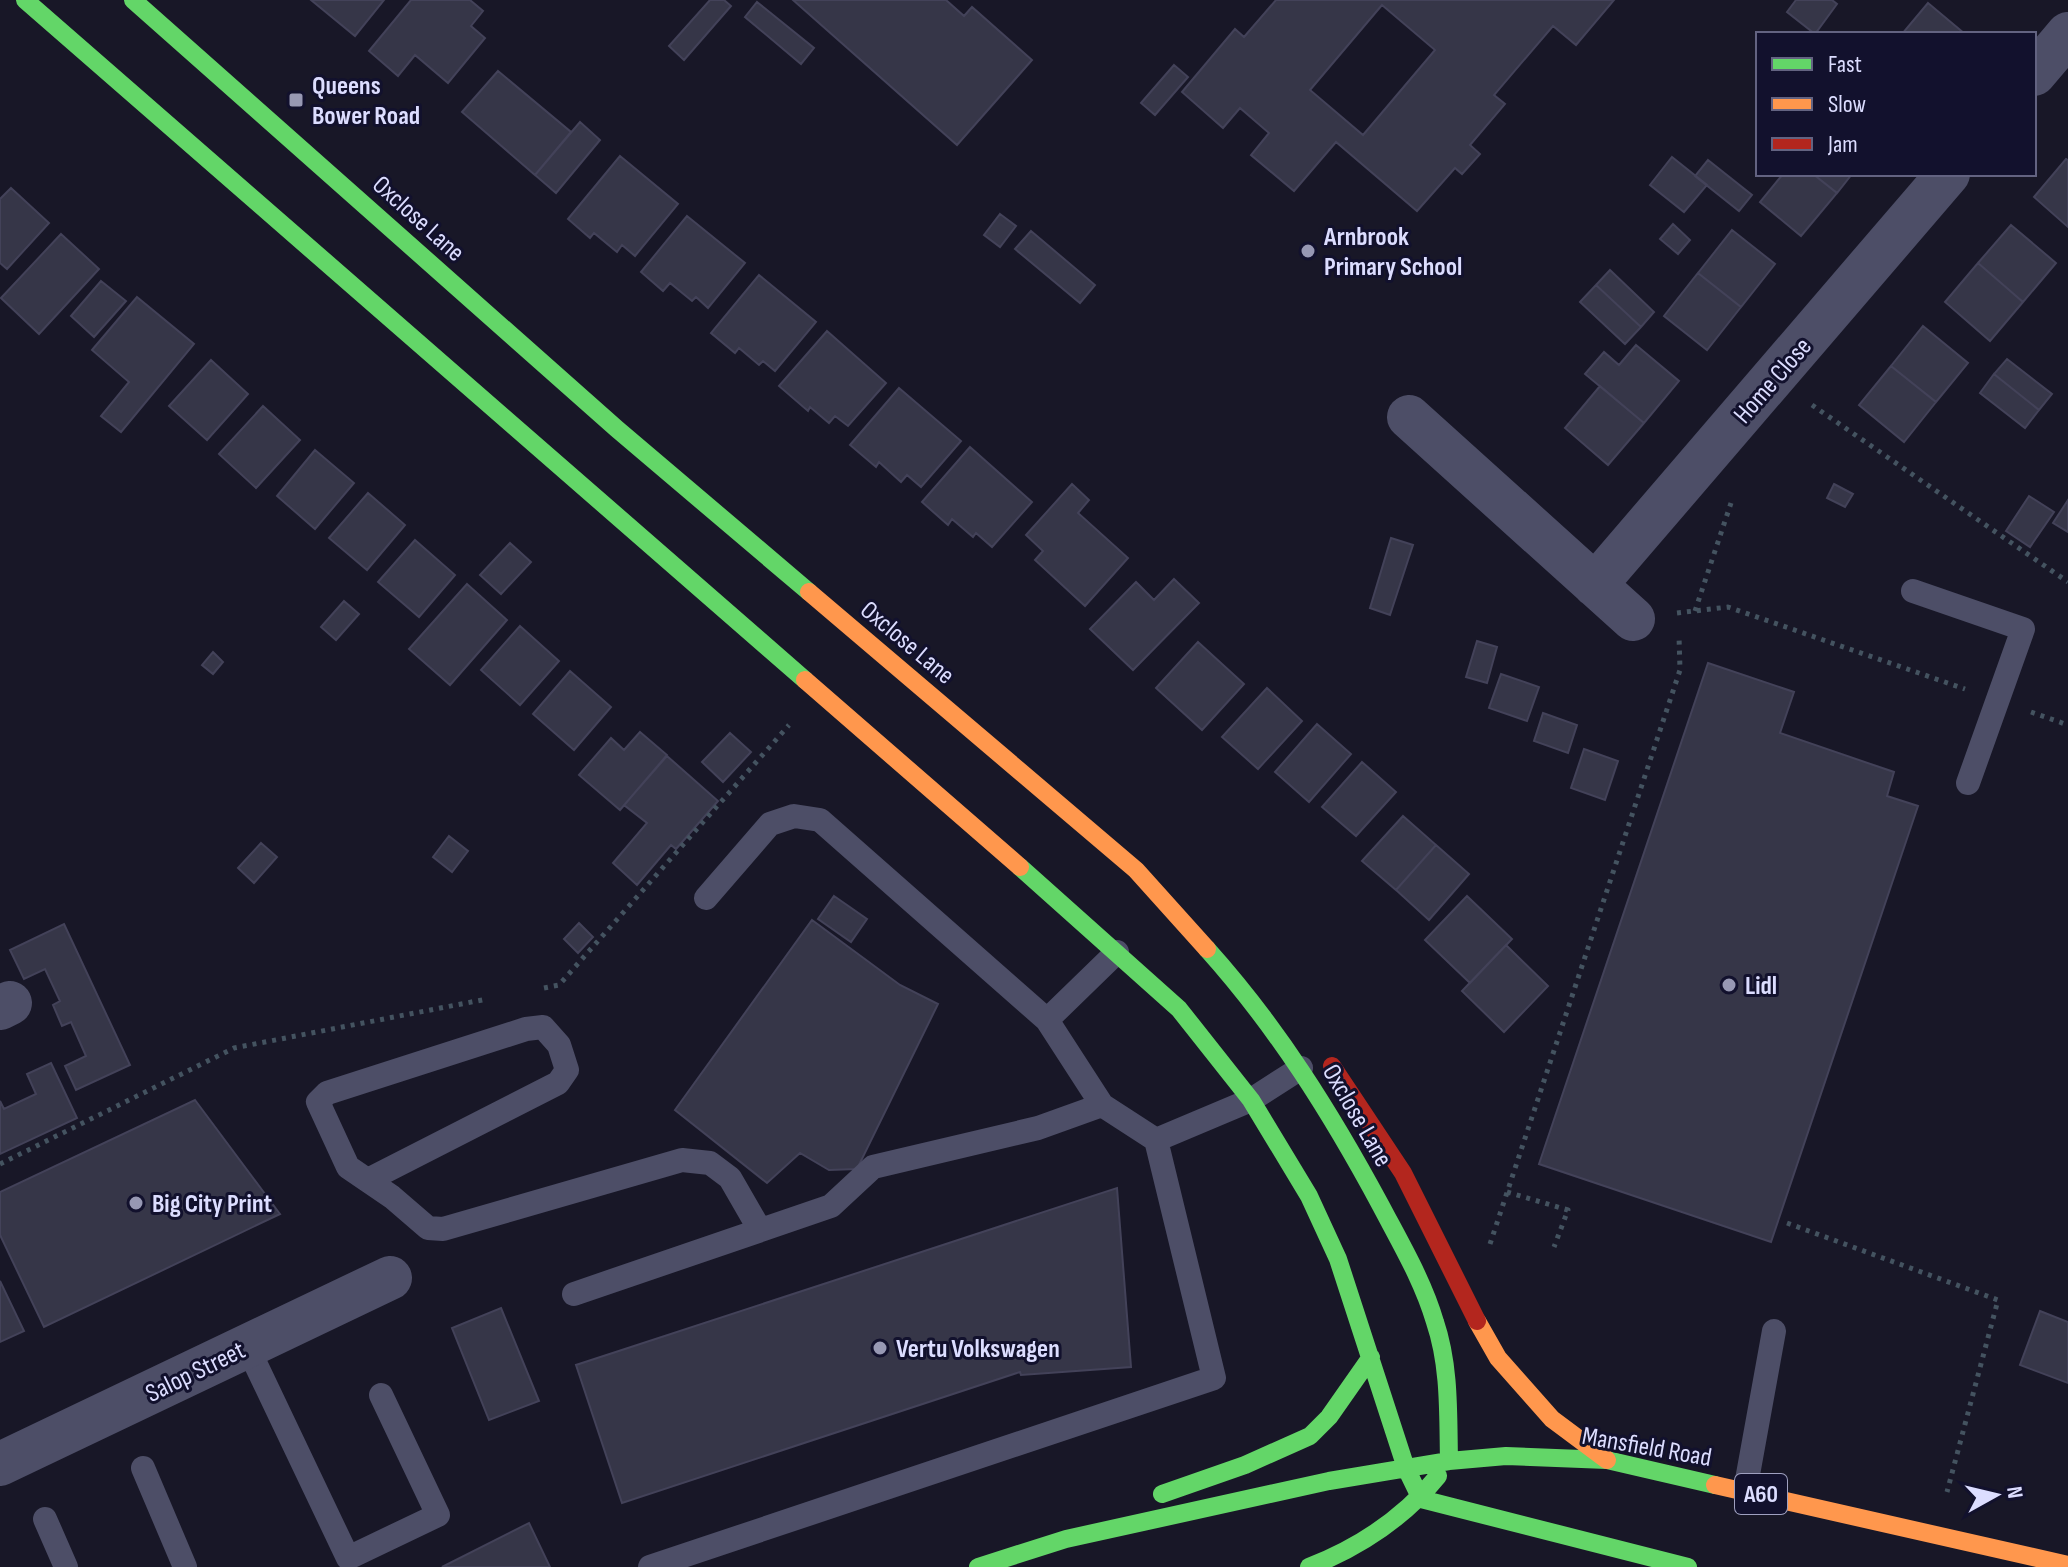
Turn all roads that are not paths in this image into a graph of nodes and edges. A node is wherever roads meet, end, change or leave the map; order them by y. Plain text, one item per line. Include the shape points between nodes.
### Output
1 (25, 0) edge
2 (133, 0) edge
3 (2068, 34) edge
4 (2036, 72) edge
5 (1946, 176) edge
6 (1409, 417) dead end
7 (1595, 585) junction
8 (1913, 591) dead end
9 (1648, 617) road end
10 (1968, 783) dead end
11 (1136, 870) junction
12 (706, 898) dead end
13 (1230, 947) dead end
14 (1117, 952) junction
15 (1047, 1020) junction
16 (1316, 1046) dead end
17 (1301, 1068) junction
18 (1251, 1100) junction
19 (1102, 1105) junction
20 (1156, 1140) junction
21 (368, 1180) junction
22 (760, 1230) junction
23 (390, 1278) dead end
24 (574, 1294) dead end
25 (1774, 1331) dead end
26 (247, 1346) junction
27 (1371, 1357) junction
28 (381, 1395) dead end
29 (1607, 1460) junction
30 (1449, 1461) junction
31 (0, 1464) edge
32 (143, 1468) dead end
33 (1406, 1468) junction
34 (1745, 1491) junction
35 (1421, 1499) junction
36 (45, 1519) dead end
37 (1916, 1528) junction
38 (1066, 1539) junction
39 (2068, 1565) edge
40 (66, 1567) edge
41 (185, 1567) edge
42 (650, 1567) edge
43 (978, 1567) edge
44 (1309, 1567) edge
45 (1688, 1567) edge
46 (1990, 1567) edge

1 - 14 main road
2 - 11 main road, Oxclose Lane via 617,429
3 - 4 street
5 - 7 street, Home Close
6 - 7 street
7 - 9 street
8 - 10 lane via 2023,629
11 - 13 main road
11 - 17 main road, Oxclose Lane via 1231,976
12 - 15 lane via 770,824 794,816 820,820
14 - 15 lane
14 - 18 main road via 1179,1009
15 - 19 lane
16 - 29 main road via 1403,1173 1498,1358 1552,1419
17 - 18 lane
17 - 30 main road, Oxclose Lane via 1414,1268 1436,1323 1447,1379
18 - 20 lane
18 - 27 main road via 1309,1196 1338,1259
19 - 20 lane
19 - 22 lane via 1038,1128 873,1167 831,1206
20 - 42 lane via 1214,1378
21 - 21 lane via 348,1167 318,1102 327,1093 526,1029 543,1027 559,1045 567,1070 558,1083
21 - 22 lane via 428,1228 443,1229 682,1160 710,1163 730,1178
22 - 24 lane
23 - 26 street, Salop Street
25 - 34 lane
26 - 28 lane via 348,1558 438,1515
26 - 31 street, Salop Street
27 - 33 main road
27 - 38 main road, A60 via 1310,1436 1136,1503
29 - 30 main road, Mansfield Road / A60 via 1506,1456
29 - 34 main road, Mansfield Road / A60
30 - 33 main road, Mansfield Road / A60
30 - 35 main road
32 - 41 lane
33 - 35 main road
33 - 38 main road, Mansfield Road / A60
34 - 37 main road, Mansfield Road / A60
35 - 44 main road via 1335,1558
35 - 45 main road
36 - 40 lane
37 - 39 main road, Mansfield Road / A60
37 - 46 main road
38 - 43 main road, Mansfield Road / A60

